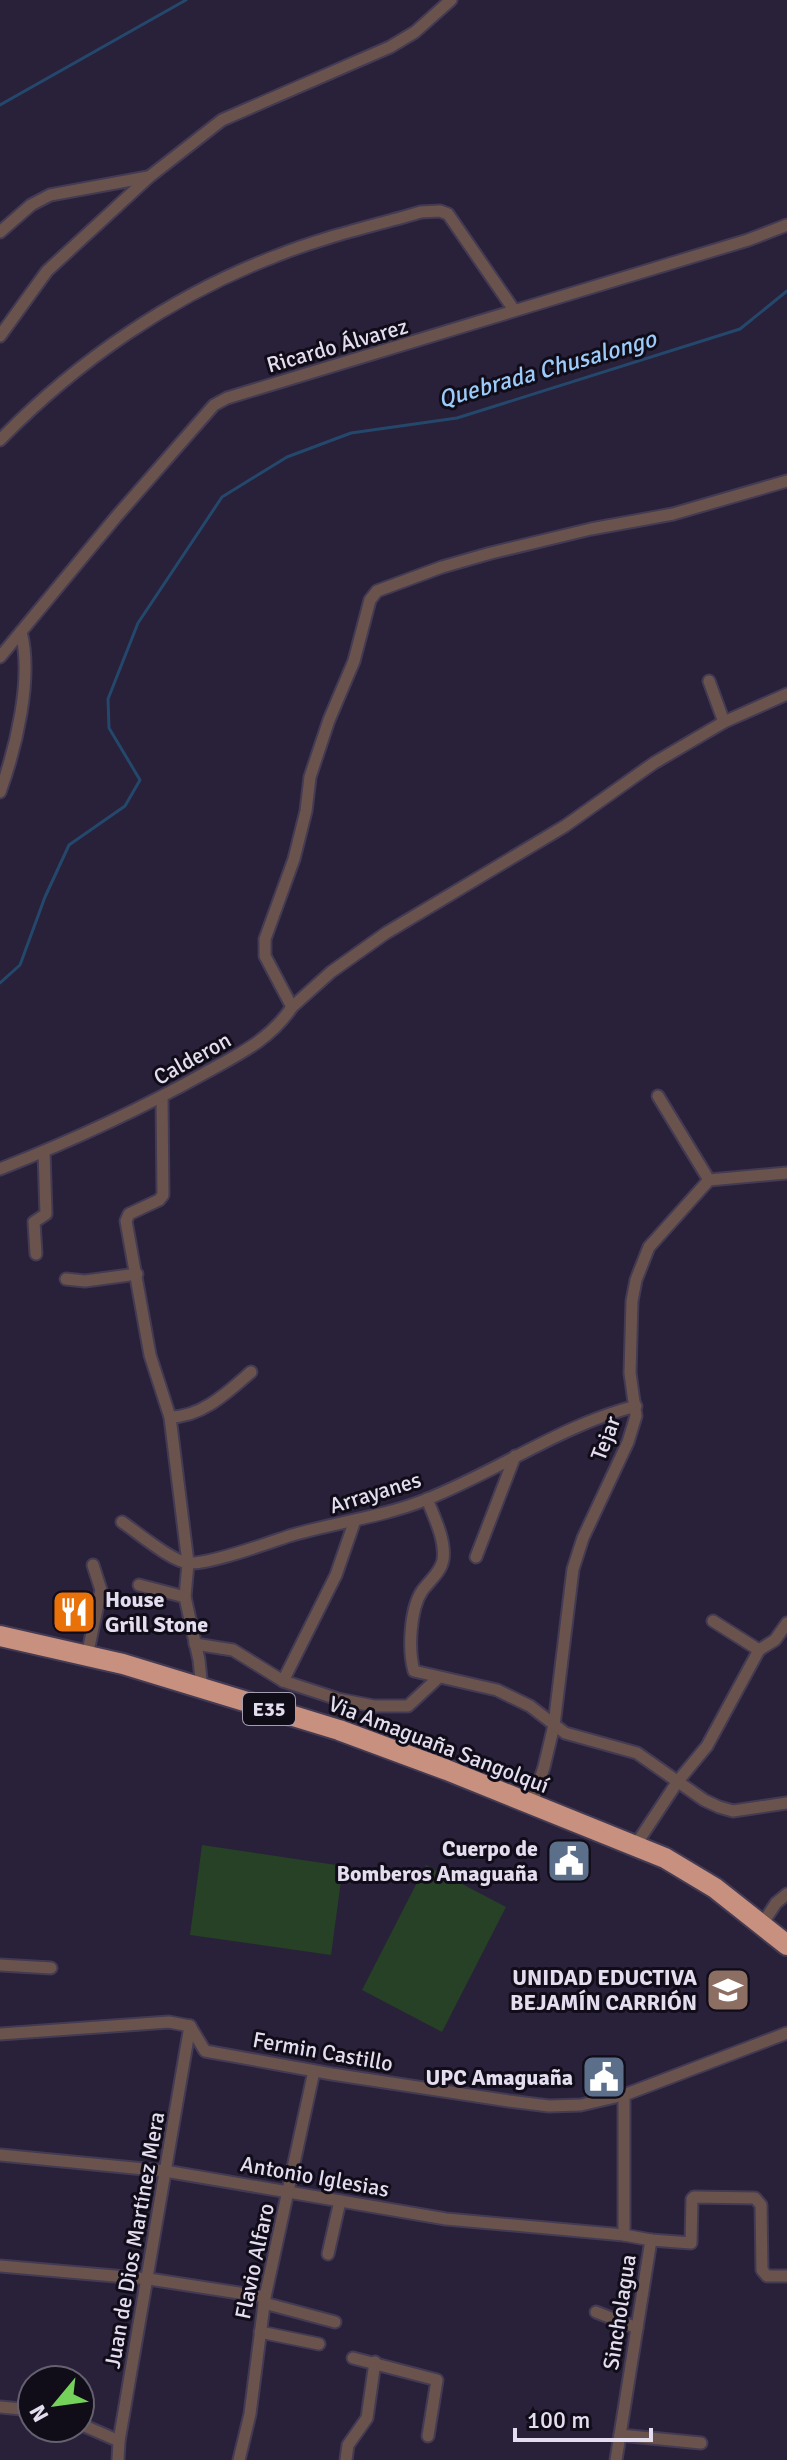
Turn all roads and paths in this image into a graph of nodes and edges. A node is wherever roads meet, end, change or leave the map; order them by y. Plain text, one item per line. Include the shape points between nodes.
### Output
1 (451, 0) edge
2 (149, 177) junction
3 (787, 225) edge
4 (0, 232) edge
5 (514, 310) junction
6 (0, 336) edge
7 (0, 440) edge
8 (787, 481) edge
9 (21, 632) junction
10 (0, 657) edge
11 (709, 681) dead end
12 (787, 694) edge
13 (724, 722) junction
14 (0, 792) edge
15 (292, 1007) junction
16 (658, 1096) dead end
17 (162, 1097) junction
18 (44, 1152) junction
19 (0, 1169) edge
20 (787, 1173) edge
21 (709, 1180) junction
22 (36, 1254) dead end
23 (137, 1274) junction
24 (66, 1279) dead end
25 (251, 1372) dead end
26 (636, 1406) junction
27 (170, 1417) junction
28 (515, 1456) junction
29 (427, 1499) junction
30 (122, 1522) dead end
31 (354, 1523) junction
32 (476, 1557) dead end
33 (188, 1563) junction
34 (93, 1565) dead end
35 (139, 1585) dead end
36 (185, 1597) junction
37 (713, 1621) dead end
38 (787, 1623) edge
39 (0, 1636) edge
40 (195, 1644) junction
41 (759, 1650) junction
42 (87, 1656) junction
43 (438, 1678) junction
44 (283, 1681) junction
45 (202, 1689) junction
46 (554, 1725) junction
47 (678, 1781) junction
48 (787, 1803) edge
49 (532, 1804) junction
50 (635, 1846) junction
51 (787, 1894) edge
52 (763, 1923) junction
53 (787, 1945) edge
54 (0, 1965) edge
55 (51, 1968) dead end
56 (190, 2026) junction
57 (787, 2033) edge
58 (0, 2034) edge
59 (187, 2048) junction
60 (205, 2051) junction
61 (314, 2071) junction
62 (624, 2095) junction
63 (0, 2155) edge
64 (165, 2171) junction
65 (290, 2191) junction
66 (340, 2201) junction
67 (624, 2235) junction
68 (651, 2240) junction
69 (328, 2254) dead end
70 (0, 2266) edge
71 (787, 2276) edge
72 (149, 2279) junction
73 (264, 2300) junction
74 (596, 2312) dead end
75 (335, 2322) dead end
76 (637, 2328) junction
77 (260, 2332) junction
78 (319, 2344) dead end
79 (353, 2358) dead end
80 (375, 2362) junction
81 (96, 2431) edge
82 (620, 2435) junction
83 (428, 2436) dead end
84 (119, 2441) junction
85 (701, 2443) dead end
86 (118, 2460) edge
87 (239, 2460) edge
88 (346, 2460) edge
89 (616, 2460) edge

1 - 2 street via 390,47 222,120
2 - 4 street via 50,195
2 - 6 street via 47,271
3 - 5 street, Ricardo Álvarez
5 - 7 street via 448,214 421,212 274,256 208,287 119,339
5 - 9 street, Ricardo Álvarez via 214,405
8 - 15 street via 673,514 491,553 377,591 310,777 297,847 263,948
9 - 10 street, Ricardo Álvarez
9 - 14 street via 22,703
11 - 13 street
12 - 13 street, Calderon
13 - 15 street, Calderon via 654,763 565,826 386,933
15 - 17 street, Calderon via 257,1044
16 - 21 street
17 - 18 street, Calderon
17 - 23 street via 163,1195 126,1218
18 - 19 street, Calderon
18 - 22 street via 46,1214 34,1222
20 - 21 street
21 - 26 street, Tejar via 649,1247 636,1280 630,1373
23 - 24 street
23 - 27 street via 150,1355
25 - 27 street via 204,1408
26 - 28 street, Arrayanes
26 - 46 street, Tejar via 628,1442 573,1569
27 - 33 street
28 - 29 street, Arrayanes
28 - 32 street
29 - 31 street, Arrayanes
29 - 43 street via 444,1557 417,1599 412,1665 419,1674
30 - 33 street
31 - 33 street, Arrayanes
31 - 44 street via 336,1575
33 - 36 street
34 - 42 street via 101,1590
35 - 36 street
36 - 40 street
37 - 41 street
38 - 41 street
39 - 42 highway, Via Amaguaña Sangolquí / E35
40 - 44 street via 239,1653
40 - 45 street
41 - 47 street via 707,1746
42 - 45 highway, Via Amaguaña Sangolquí / E35
43 - 44 street via 403,1707 338,1699
43 - 46 street via 497,1690
45 - 49 highway, Via Amaguaña Sangolquí / E35 via 339,1730
46 - 47 street via 572,1736 637,1753
46 - 49 street, Tejar
47 - 48 street via 704,1800 733,1811
47 - 50 street
49 - 50 highway, Via Amaguaña Sangolquí / E35
50 - 52 highway, Via Amaguaña Sangolquí / E35 via 715,1888
51 - 52 street
52 - 53 highway, Via Amaguaña Sangolquí / E35
54 - 55 street
56 - 58 street via 169,2022
56 - 59 street, Juan de Dios Martínez Mera
56 - 60 street
57 - 62 street, Fermin Castillo
59 - 60 street, Fermin Castillo
59 - 64 street, Juan de Dios Martínez Mera
60 - 61 street, Fermin Castillo
61 - 62 street, Fermin Castillo via 540,2105 581,2105
61 - 65 street, Flavio Alfaro
62 - 67 street, Sincholagua
63 - 64 street, Antonio Iglesias
64 - 65 street, Antonio Iglesias
64 - 72 street, Juan de Dios Martínez Mera
65 - 66 street, Antonio Iglesias
65 - 73 street, Flavio Alfaro
66 - 67 street, Antonio Iglesias via 446,2219
66 - 69 street
67 - 68 street, Sincholagua
68 - 71 street via 691,2243 694,2197 755,2198 761,2205 762,2270 767,2276
68 - 76 street, Sincholagua
70 - 72 street
72 - 73 street
72 - 84 street, Juan de Dios Martínez Mera
73 - 75 street
73 - 77 street, Flavio Alfaro
74 - 76 street
76 - 82 street, Sincholagua
77 - 78 street
77 - 87 street, Flavio Alfaro
79 - 80 street
80 - 83 street via 437,2380
80 - 88 street via 367,2418 348,2445
81 - 84 street
82 - 85 street
82 - 89 street, Sincholagua
84 - 86 street, Juan de Dios Martínez Mera

